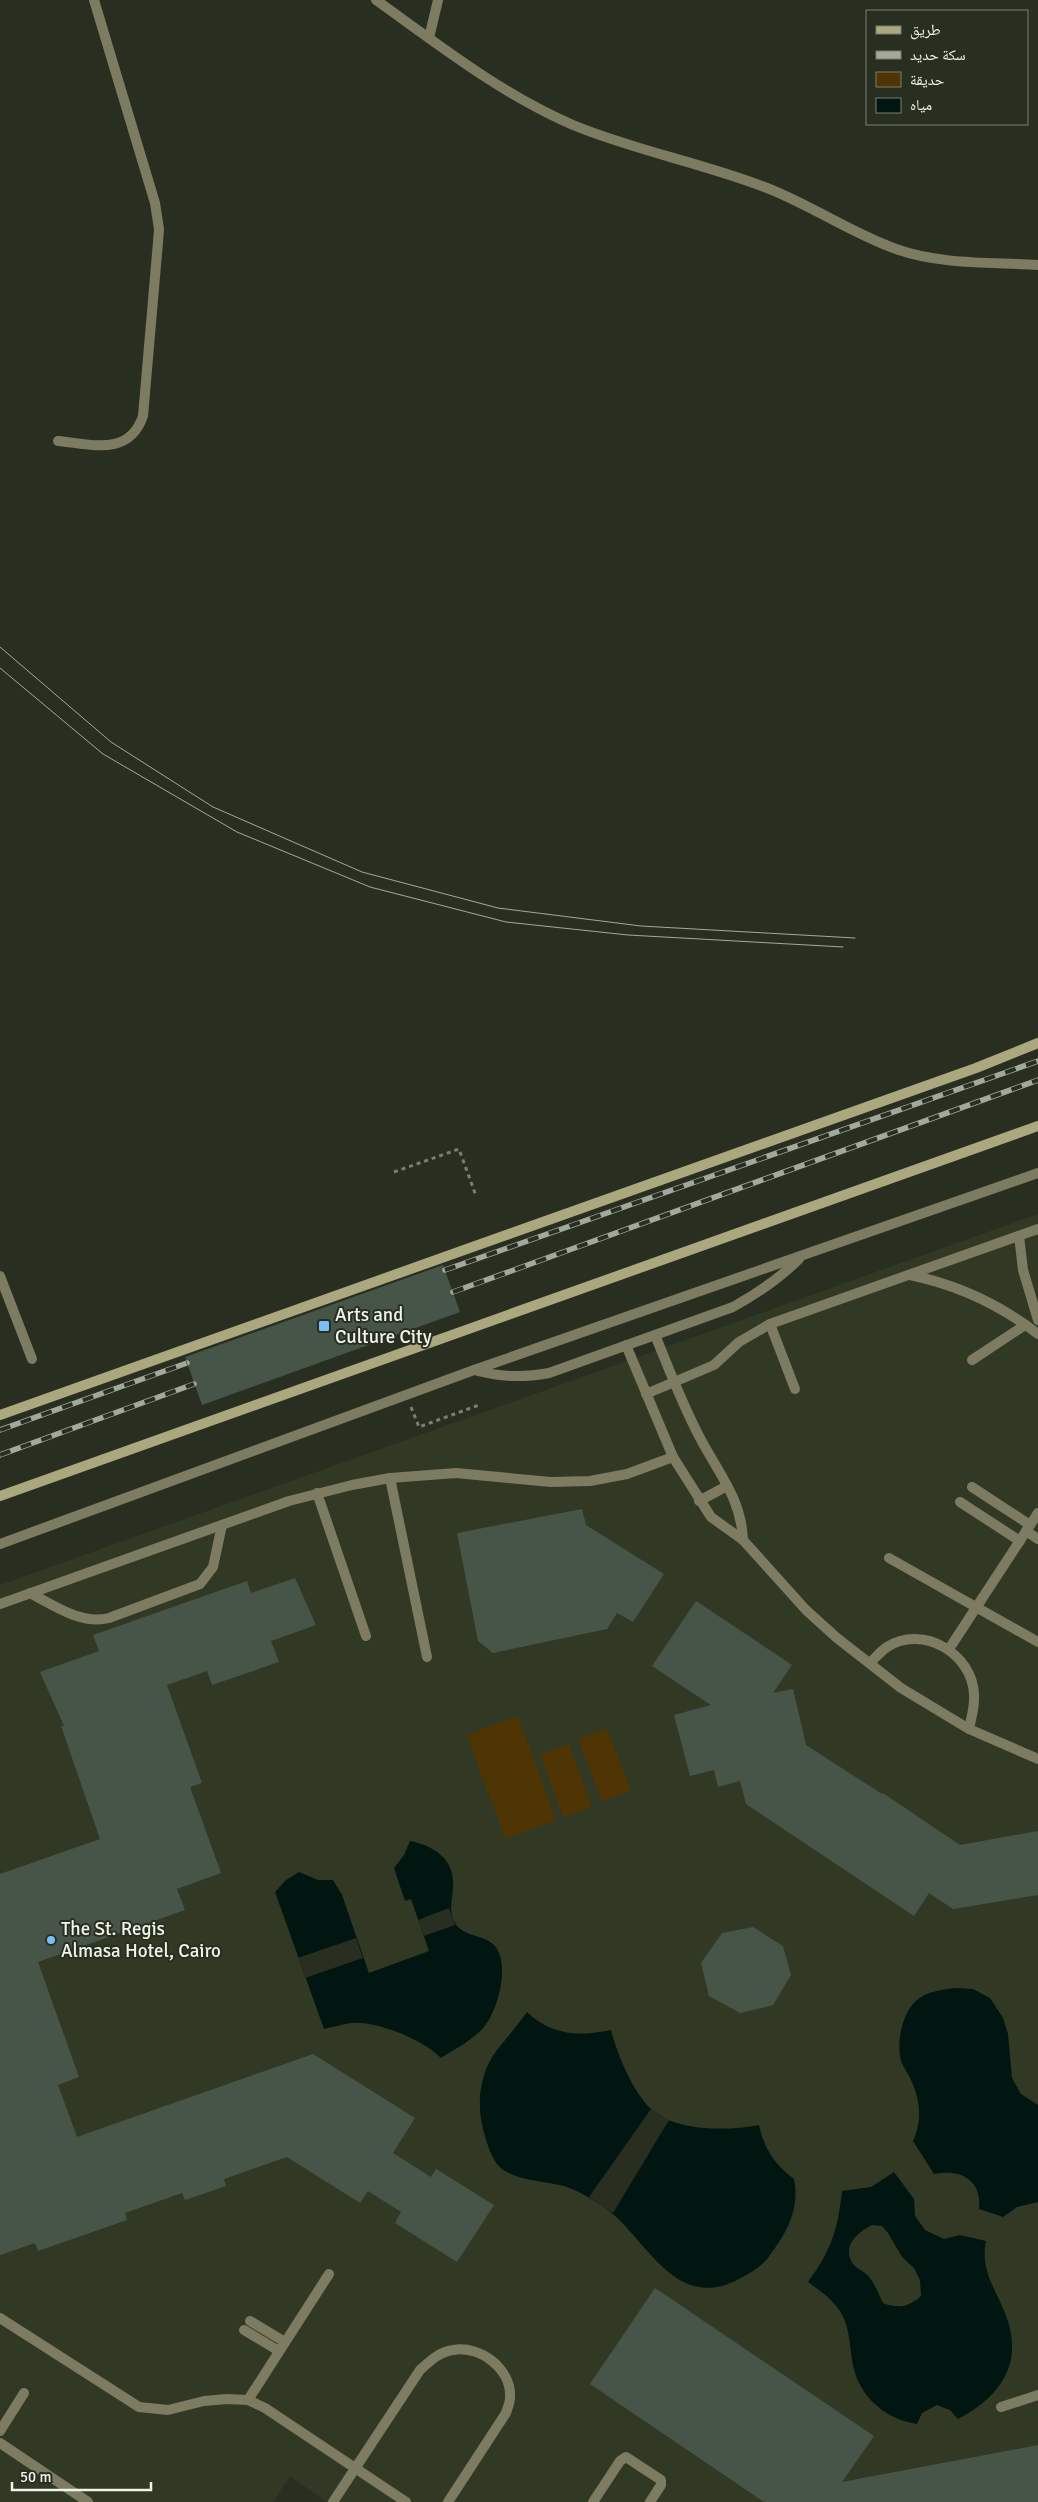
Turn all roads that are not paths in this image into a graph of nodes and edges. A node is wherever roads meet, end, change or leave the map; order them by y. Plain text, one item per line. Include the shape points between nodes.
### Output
1 (94, 0) edge
2 (376, 0) edge
3 (438, 0) edge
4 (429, 38) junction
5 (1038, 265) edge
6 (58, 441) dead end
7 (1038, 1043) edge
8 (1038, 1126) edge
9 (1038, 1173) edge
10 (1038, 1229) edge
11 (1019, 1236) junction
12 (802, 1256) junction
13 (909, 1275) junction
14 (0, 1276) edge
15 (1038, 1320) edge
16 (770, 1324) junction
17 (1025, 1324) junction
18 (1038, 1334) edge
19 (655, 1335) junction
20 (626, 1345) junction
21 (32, 1359) dead end
22 (972, 1360) dead end
23 (474, 1370) junction
24 (675, 1382) junction
25 (795, 1389) dead end
26 (646, 1394) junction
27 (0, 1415) edge
28 (673, 1457) junction
29 (390, 1478) junction
30 (727, 1486) junction
31 (972, 1486) dead end
32 (317, 1493) junction
33 (0, 1496) edge
34 (699, 1501) junction
35 (960, 1502) dead end
36 (1033, 1521) edge
37 (222, 1525) junction
38 (1038, 1539) edge
39 (743, 1540) junction
40 (1020, 1541) junction
41 (0, 1544) edge
42 (889, 1558) dead end
43 (30, 1593) junction
44 (0, 1604) edge
45 (976, 1607) junction
46 (366, 1636) dead end
47 (1038, 1642) edge
48 (948, 1649) junction
49 (427, 1656) dead end
50 (870, 1663) junction
51 (969, 1729) junction
52 (1038, 1759) edge
53 (329, 2274) dead end
54 (0, 2318) edge
55 (250, 2321) dead end
56 (244, 2330) dead end
57 (285, 2342) junction
58 (279, 2352) junction
59 (24, 2393) dead end
60 (1038, 2395) edge
61 (248, 2400) junction
62 (1001, 2407) dead end
63 (0, 2431) edge
64 (0, 2443) edge
65 (355, 2469) junction
66 (88, 2502) edge
67 (333, 2502) edge
68 (406, 2502) edge
69 (448, 2502) edge
70 (593, 2502) edge
71 (650, 2502) edge

1 - 6 street via 155,203 158,242 143,416 139,427 123,442 112,446
2 - 4 street
3 - 4 street
4 - 5 street via 498,85 571,124 650,153 765,187 896,248 949,260
7 - 27 street via 948,1078
8 - 33 street
9 - 12 street
10 - 11 street
11 - 13 street
11 - 15 street via 1023,1270
12 - 19 street via 758,1293 732,1307
12 - 23 street
13 - 16 street
13 - 17 street via 966,1290
14 - 21 street
16 - 24 street via 739,1342 714,1366
16 - 25 street
17 - 18 street
17 - 22 street
19 - 20 street
19 - 24 street
20 - 23 street via 549,1373 524,1378
20 - 26 street
23 - 41 street
24 - 26 street
24 - 30 street via 698,1435
26 - 28 street
28 - 29 street via 628,1474 590,1480 551,1482 456,1474
28 - 34 street
29 - 32 street
29 - 49 street
30 - 34 street
30 - 39 street via 742,1521
31 - 36 street
32 - 37 street
32 - 46 street
34 - 39 street via 711,1517
35 - 40 street
36 - 38 street
36 - 40 street
37 - 43 street
37 - 43 street via 212,1567 200,1584 102,1620 87,1620
39 - 50 street via 806,1610
40 - 45 street
42 - 45 street
43 - 44 street
45 - 47 street
45 - 48 street
48 - 50 street via 934,1642 902,1641 887,1647
48 - 51 street via 959,1658 972,1680 974,1701
50 - 51 street via 901,1688
51 - 52 street
53 - 57 street
54 - 61 street via 138,2407 168,2410 204,2401
55 - 57 street
56 - 58 street
57 - 58 street
58 - 61 street
59 - 63 street
60 - 62 street
61 - 65 street
64 - 66 street
65 - 67 street
65 - 68 street
65 - 69 street via 420,2370 435,2356 453,2350 470,2350 490,2358 504,2374 510,2398 506,2413
70 - 71 street via 620,2460 626,2457 661,2480

